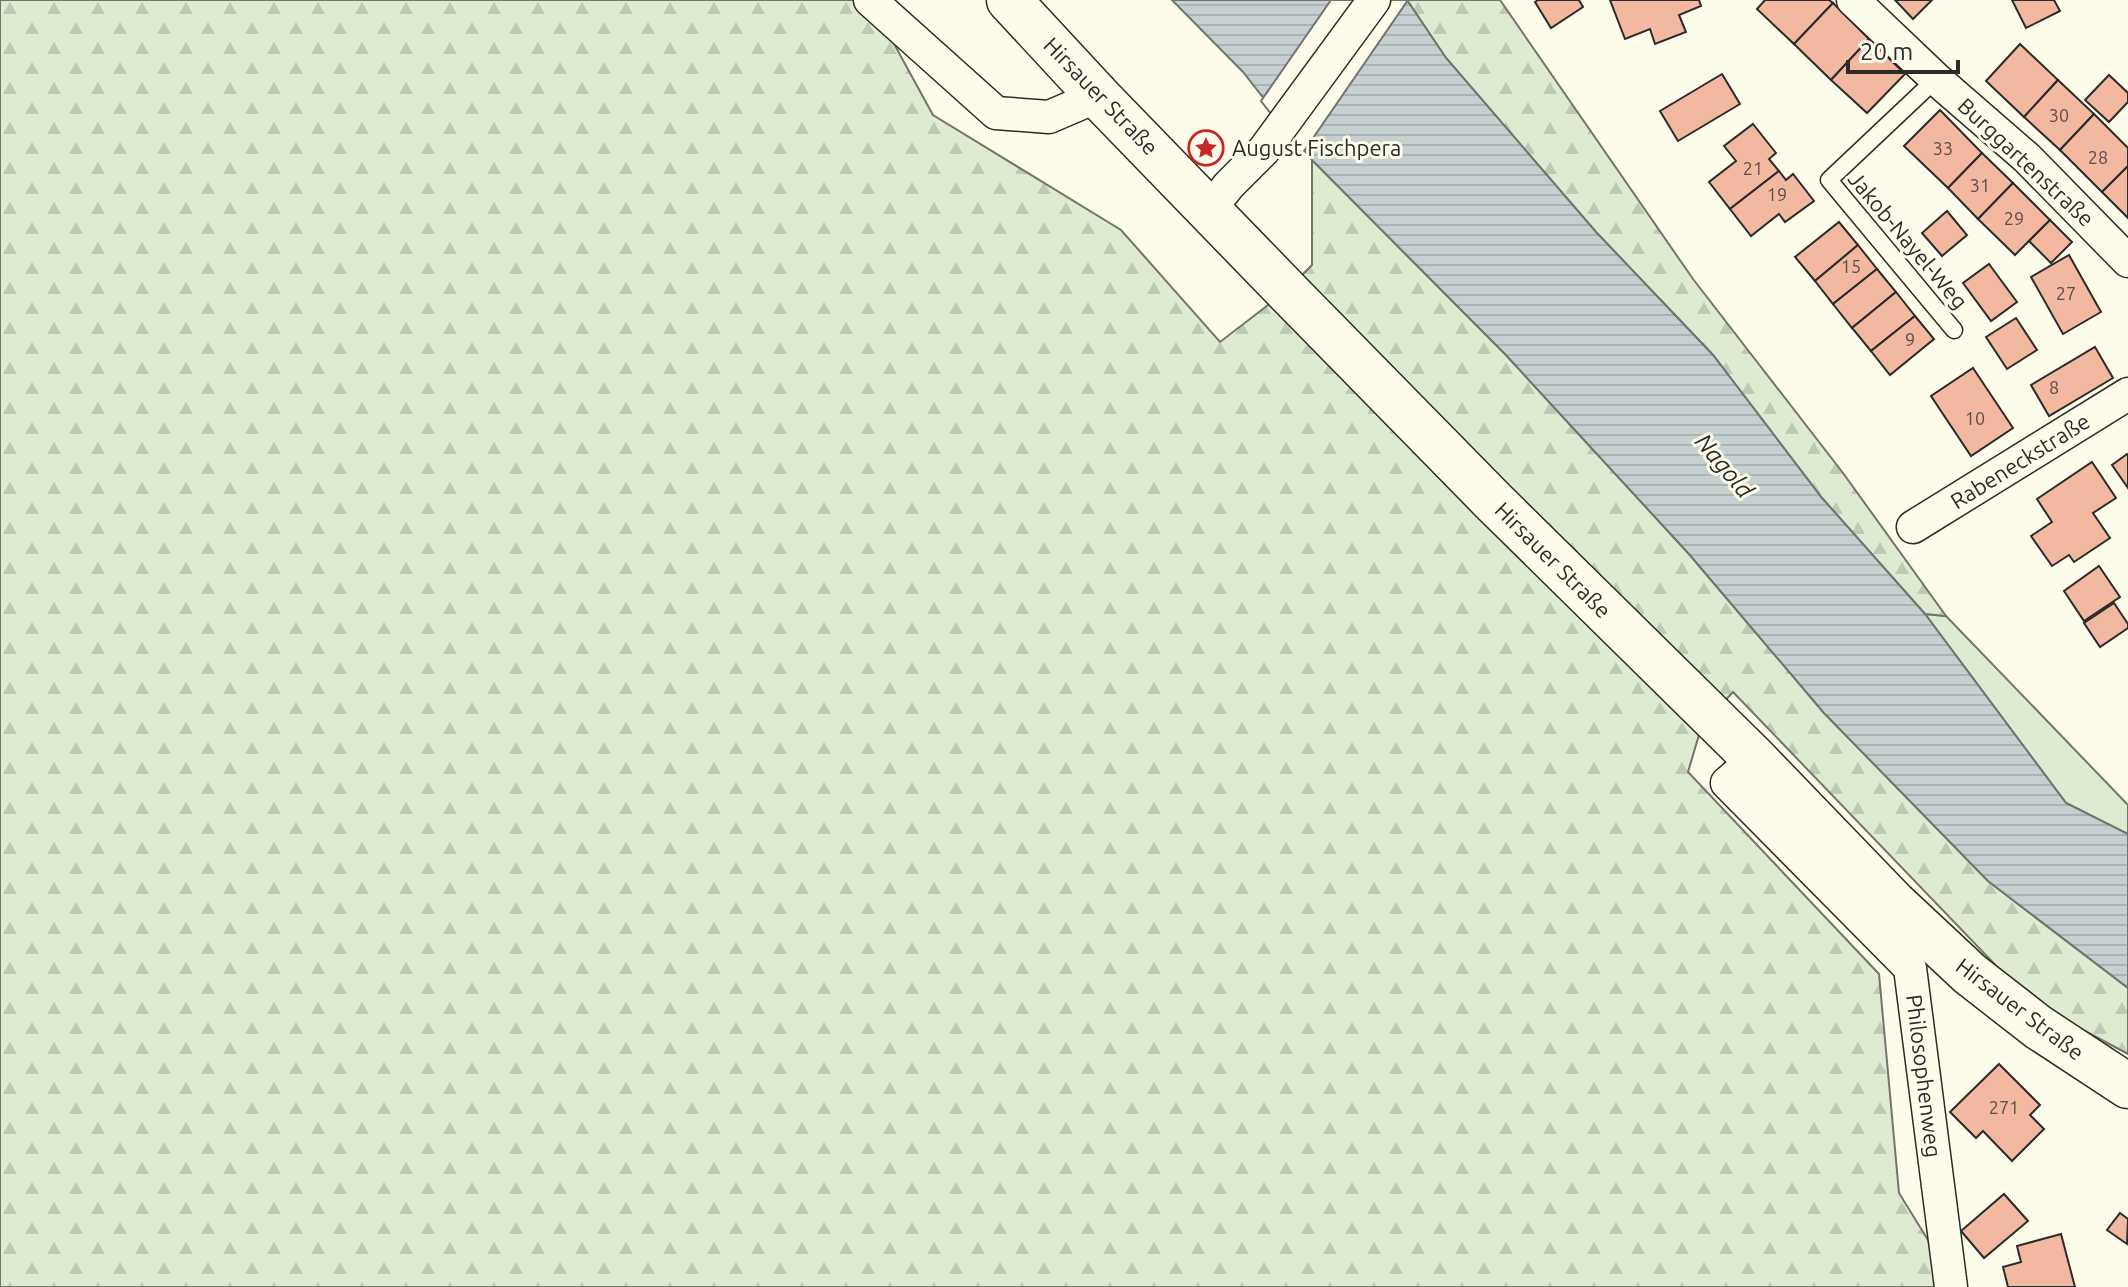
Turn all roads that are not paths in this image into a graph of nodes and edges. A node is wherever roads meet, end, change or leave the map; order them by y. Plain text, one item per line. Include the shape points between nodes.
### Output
1 (870, 0) edge
2 (1374, 0) edge
3 (1853, 0) edge
4 (1013, 2) edge
5 (1936, 79) junction
6 (1098, 96) junction
7 (1209, 210) junction
8 (2128, 261) edge
9 (1954, 330) dead end
10 (2128, 394) edge
11 (1913, 527) dead end
12 (1755, 759) junction
13 (2128, 1086) edge
14 (1951, 1287) edge

1 - 6 street via 996,113 1049,117
2 - 7 street via 1264,150
3 - 5 street, Burggartenstraße
4 - 6 main road, Hirsauer Straße
5 - 8 street, Burggartenstraße via 2027,158
5 - 9 lane, Jakob-Nayel-Weg via 1829,180
6 - 7 main road, Hirsauer Straße
7 - 12 main road, Hirsauer Straße
10 - 11 street, Rabeneckstraße
12 - 13 main road, Hirsauer Straße via 1970,974
12 - 14 street, Philosophenweg via 1727,783 1910,968

